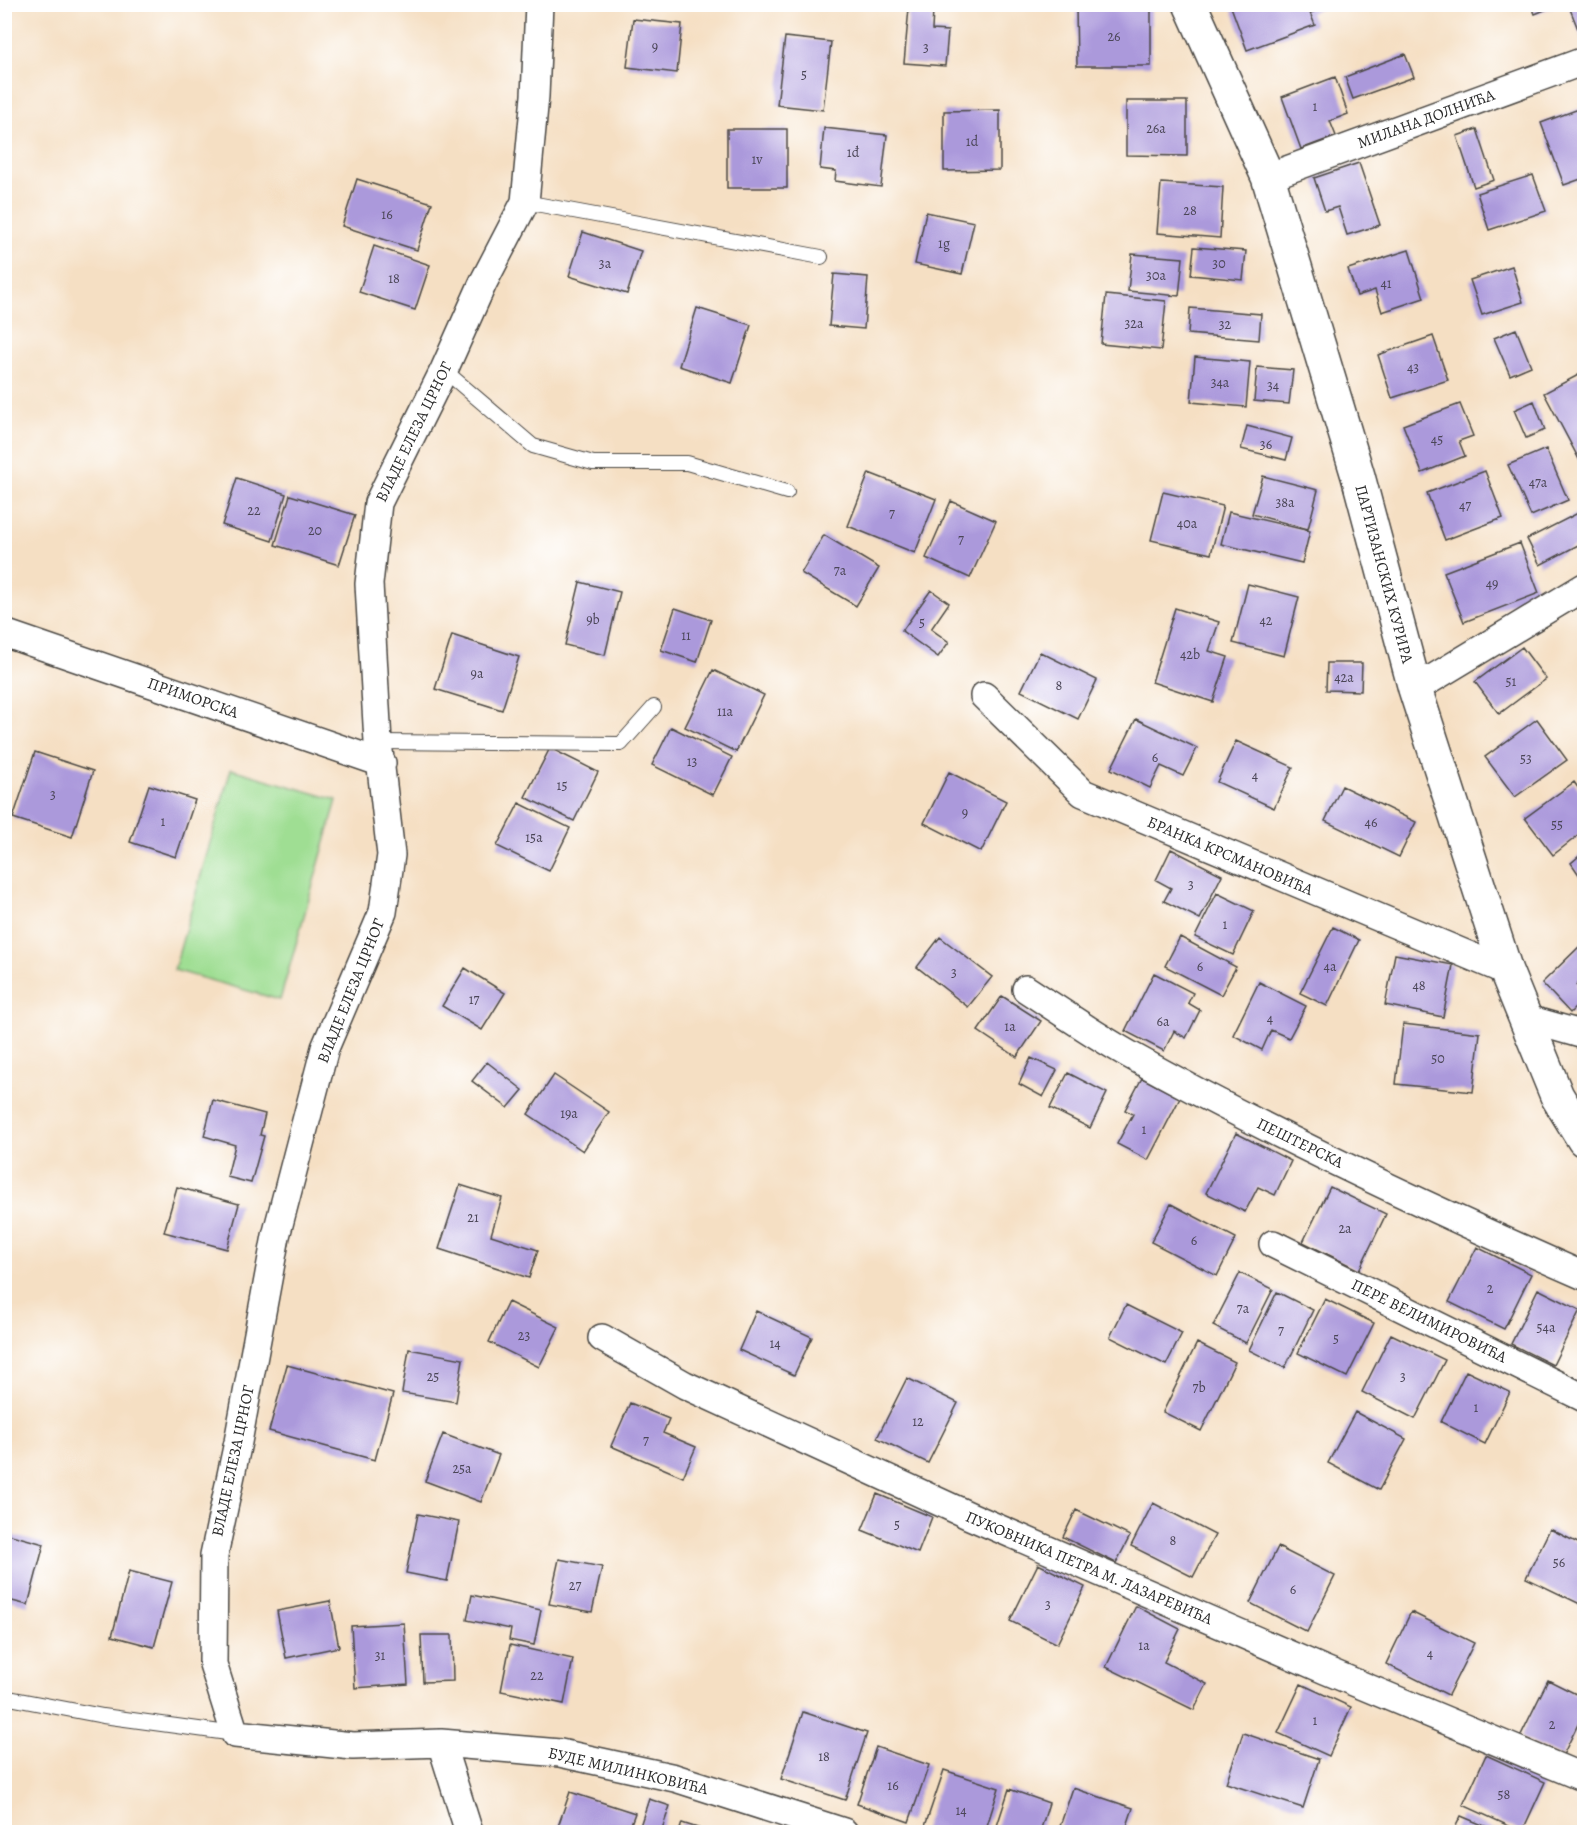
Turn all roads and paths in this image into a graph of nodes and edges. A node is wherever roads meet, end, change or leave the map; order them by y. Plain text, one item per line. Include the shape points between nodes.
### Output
1 (539, 4) edge
2 (1190, 4) edge
3 (1584, 61) edge
4 (1268, 177) junction
5 (525, 202) junction
6 (821, 257) dead end
7 (444, 370) junction
8 (787, 492) dead end
9 (1584, 587) edge
10 (4, 633) edge
11 (1415, 689) junction
12 (984, 696) dead end
13 (654, 707) dead end
14 (380, 752) junction
15 (1506, 972) junction
16 (1026, 989) dead end
17 (1524, 1018) junction
18 (1584, 1035) edge
19 (1584, 1140) edge
20 (1273, 1245) dead end
21 (1584, 1276) edge
22 (602, 1338) dead end
23 (1584, 1398) edge
24 (4, 1697) edge
25 (235, 1734) junction
26 (441, 1743) junction
27 (1584, 1778) edge
28 (469, 1833) edge
29 (844, 1833) edge

1 - 5 street, ВЛАДЕ ЕЛЕЗА ЦРНОГ
2 - 4 street, ПАРТИЗАНСКИХ КУРИРА
3 - 4 street, МИЛАНА ДОЛНИЋА
4 - 11 street, ПАРТИЗАНСКИХ КУРИРА via 1358,476
5 - 6 lane
5 - 7 street, ВЛАДЕ ЕЛЕЗА ЦРНОГ
7 - 8 lane via 532,446 592,463 687,463
7 - 14 street, ВЛАДЕ ЕЛЕЗА ЦРНОГ via 378,503 369,584
9 - 11 street
10 - 14 street, ПРИМОРСКА
11 - 15 street, ПАРТИЗАНСКИХ КУРИРА
12 - 15 street, БРАНКА КРСМАНОВИЋА via 1083,793
13 - 14 lane via 621,744
14 - 25 street, ВЛАДЕ ЕЛЕЗА ЦРНОГ via 391,855 383,912 325,1048 276,1236 214,1554 213,1664
15 - 17 street, ПАРТИЗАНСКИХ КУРИРА
16 - 21 street, ПЕШТЕРСКА via 1128,1054 1276,1132 1459,1221
17 - 18 street
17 - 19 street, ПАРТИЗАНСКИХ КУРИРА via 1557,1096
20 - 23 street, ПЕРЕ ВЕЛИМИРОВИЋА
22 - 27 street, ПУКОВНИКА ПЕТРА М. ЛАЗАРЕВИЋА via 685,1385 970,1516
24 - 25 lane via 103,1716
25 - 26 street via 353,1746
26 - 28 street
26 - 29 street, БУДЕ МИЛИНКОВИЋА via 560,1753 675,1778

